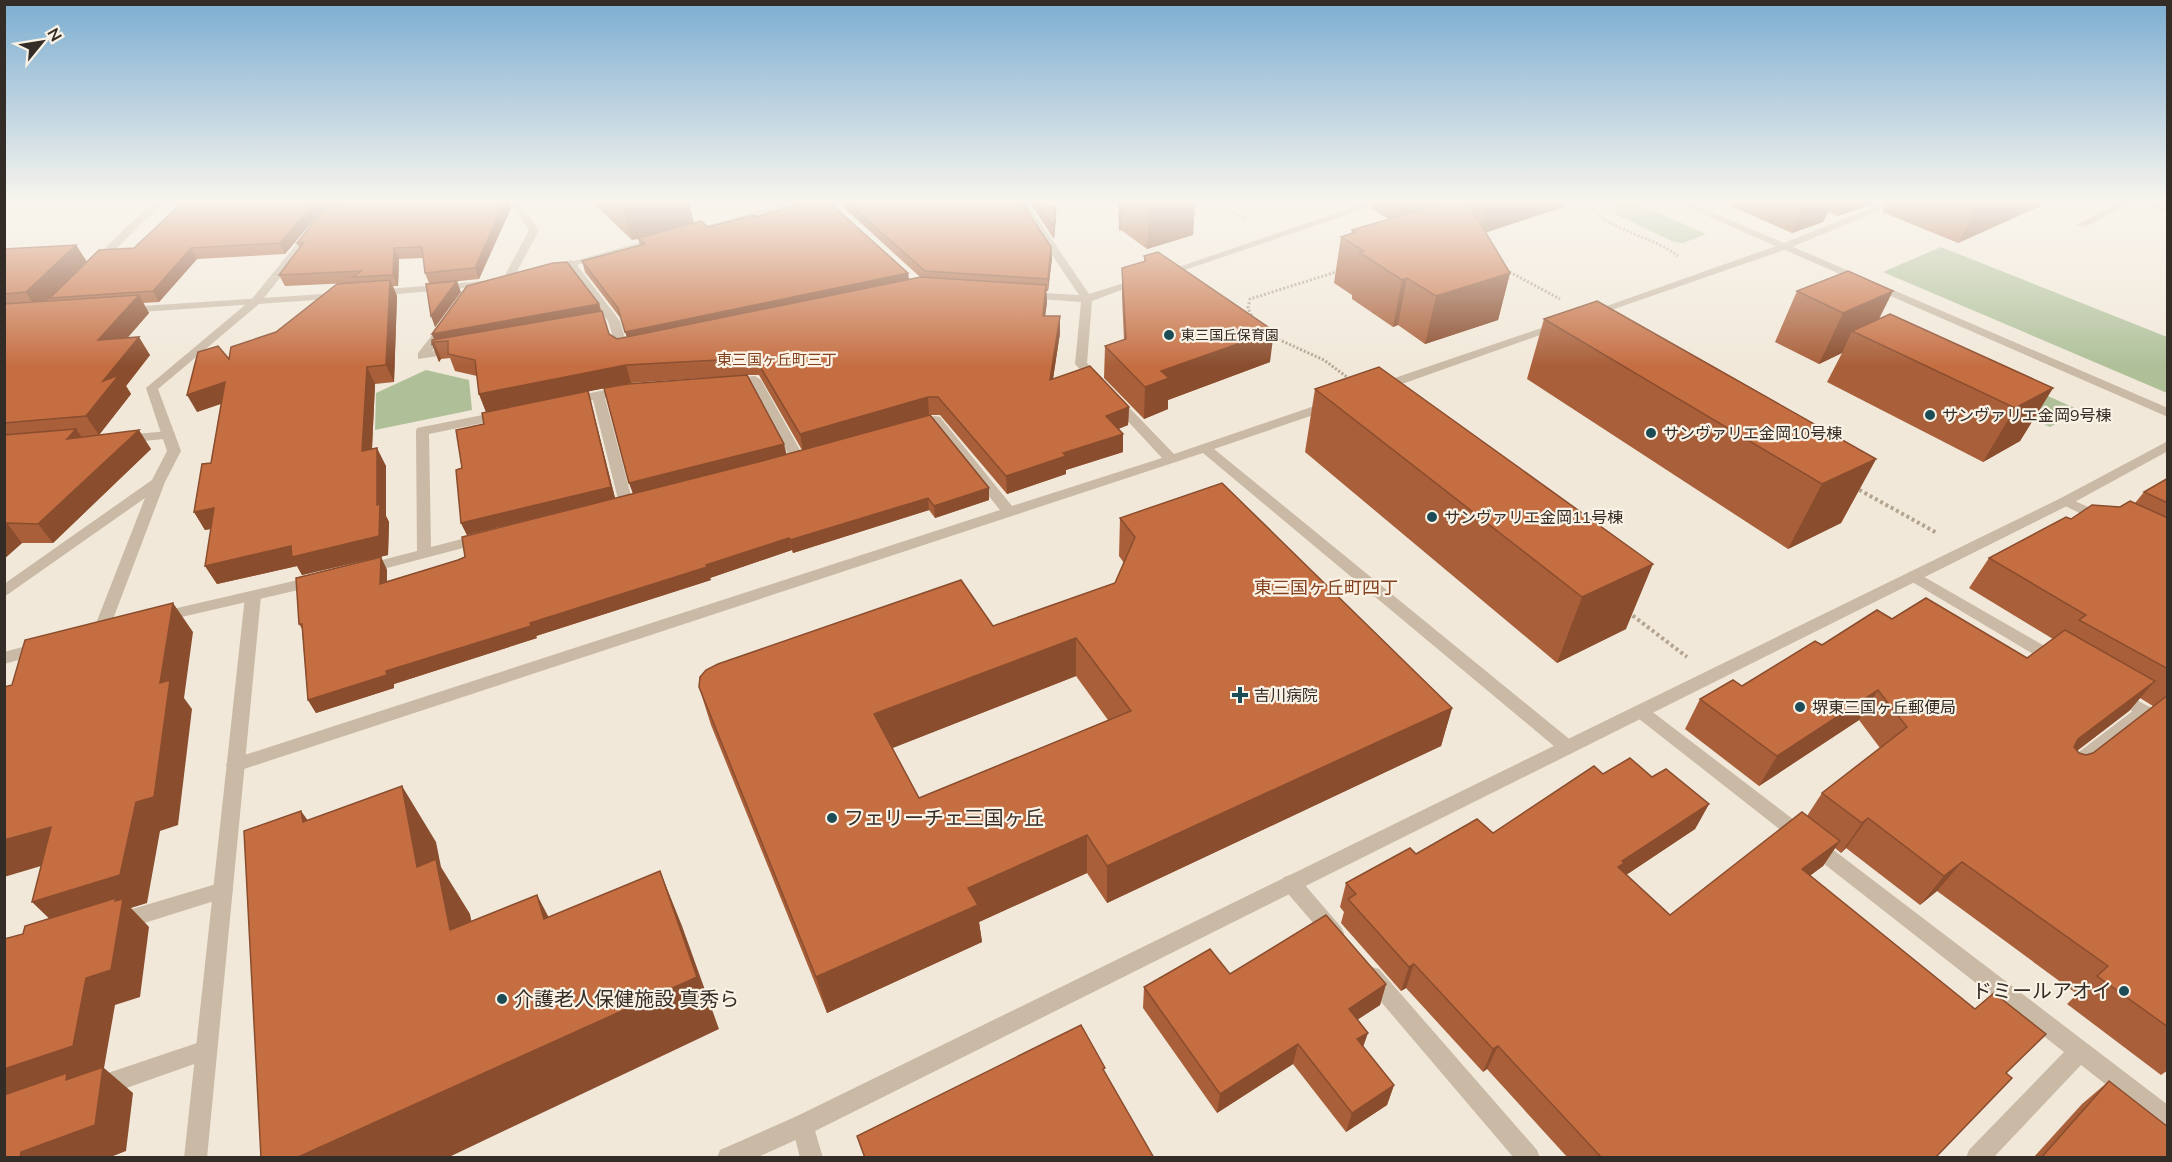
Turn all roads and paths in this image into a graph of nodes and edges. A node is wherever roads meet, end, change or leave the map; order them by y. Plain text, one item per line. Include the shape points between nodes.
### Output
1 (101, 257) edge
2 (293, 257) edge
3 (522, 257) edge
4 (592, 257) edge
5 (1059, 257) edge
6 (1213, 257) edge
7 (1678, 257) edge
8 (1754, 257) edge
9 (1807, 257) edge
10 (1680, 259) dead end
11 (570, 263) junction
12 (1499, 266) edge
13 (91, 267) edge
14 (1342, 267) dead end
15 (539, 271) edge
16 (1016, 294) edge
17 (1087, 299) junction
18 (255, 302) junction
19 (1568, 303) dead end
20 (113, 311) edge
21 (448, 321) edge
22 (1257, 326) edge
23 (1265, 332) edge
24 (645, 345) edge
25 (468, 348) edge
26 (721, 383) edge
27 (642, 388) edge
28 (1367, 392) joint
29 (598, 395) junction
30 (1346, 399) edge
31 (554, 404) edge
32 (521, 411) edge
33 (2168, 413) edge
34 (901, 430) edge
35 (169, 435) junction
36 (110, 440) edge
37 (2168, 445) edge
38 (1205, 448) junction
39 (798, 459) edge
40 (1171, 459) junction
41 (158, 482) junction
42 (1847, 483) edge
43 (2066, 501) junction
44 (626, 503) edge
45 (1009, 512) junction
46 (2117, 526) edge
47 (491, 537) edge
48 (1966, 550) junction
49 (424, 554) junction
50 (1914, 576) junction
51 (4, 592) edge
52 (254, 596) junction
53 (1620, 605) edge
54 (144, 621) edge
55 (123, 626) edge
56 (58, 643) edge
57 (4, 658) edge
58 (2074, 670) edge
59 (1711, 676) junction
60 (2104, 688) edge
61 (1640, 711) junction
62 (2144, 711) junction
63 (2168, 725) edge
64 (1568, 747) junction
65 (236, 765) junction
66 (2060, 776) edge
67 (1291, 883) junction
68 (223, 890) junction
69 (103, 927) edge
70 (1345, 945) edge
71 (1360, 963) edge
72 (206, 1050) junction
73 (2080, 1051) junction
74 (83, 1092) edge
75 (2168, 1119) edge
76 (803, 1125) junction
77 (195, 1158) edge
78 (728, 1158) edge
79 (812, 1158) edge
80 (1529, 1158) edge
81 (1977, 1158) edge

1 - 13 street
2 - 18 street
3 - 18 street via 513,278 471,290
4 - 11 street
5 - 17 street
6 - 17 street
7 - 10 path
8 - 28 street
9 - 33 street
11 - 15 street
11 - 24 street via 609,322 622,350
12 - 19 path
14 - 22 path via 1250,299 1248,308
16 - 17 street
17 - 40 street via 1081,364
18 - 20 street
18 - 35 street via 152,388
21 - 25 street via 422,356
23 - 28 path via 1324,360
26 - 39 street via 755,380
27 - 29 street
29 - 31 street
29 - 44 street
30 - 38 street
32 - 49 street via 422,431
34 - 45 street via 935,420
35 - 36 street
35 - 41 street via 174,451
37 - 43 street
38 - 40 street
38 - 64 street
40 - 45 street
41 - 51 street
41 - 55 street via 95,632
42 - 48 path
43 - 46 street
43 - 48 street
45 - 65 street
47 - 49 street
48 - 50 street
49 - 52 street
50 - 58 street
50 - 59 street
52 - 54 street
52 - 65 street
53 - 59 path
56 - 57 street
59 - 61 street
60 - 62 street
61 - 64 street
61 - 73 street
62 - 63 street
62 - 66 street
64 - 67 street
65 - 68 street
67 - 70 street
67 - 76 street
68 - 69 street
68 - 72 street
71 - 80 street
72 - 74 street
72 - 77 street
73 - 75 street
73 - 81 street
76 - 78 street
76 - 79 street

